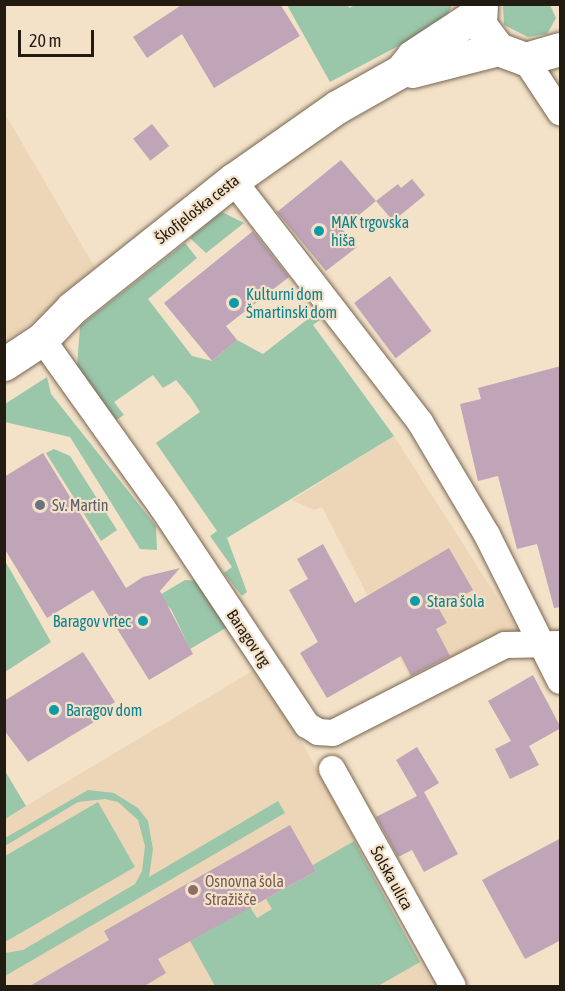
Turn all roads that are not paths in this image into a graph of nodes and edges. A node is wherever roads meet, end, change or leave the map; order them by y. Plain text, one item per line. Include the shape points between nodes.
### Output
1 (480, 8) edge
2 (561, 50) edge
3 (511, 54) junction
4 (401, 71) junction
5 (561, 112) edge
6 (233, 180) junction
7 (42, 339) junction
8 (4, 364) edge
9 (552, 643) edge
10 (561, 681) edge
11 (332, 769) dead end
12 (453, 987) edge

1 - 3 street via 487,39
1 - 4 street, Škofjeloška cesta via 413,56
2 - 3 street, Škofjeloška cesta
3 - 4 street, Škofjeloška cesta
3 - 5 street
4 - 6 street, Škofjeloška cesta via 336,107
6 - 7 street, Škofjeloška cesta via 72,308
6 - 9 street via 420,422
7 - 8 street, Škofjeloška cesta
7 - 9 street, Baragov trg via 162,507 307,725 318,732 333,734 505,645
9 - 10 street
11 - 12 street, Šolska ulica

